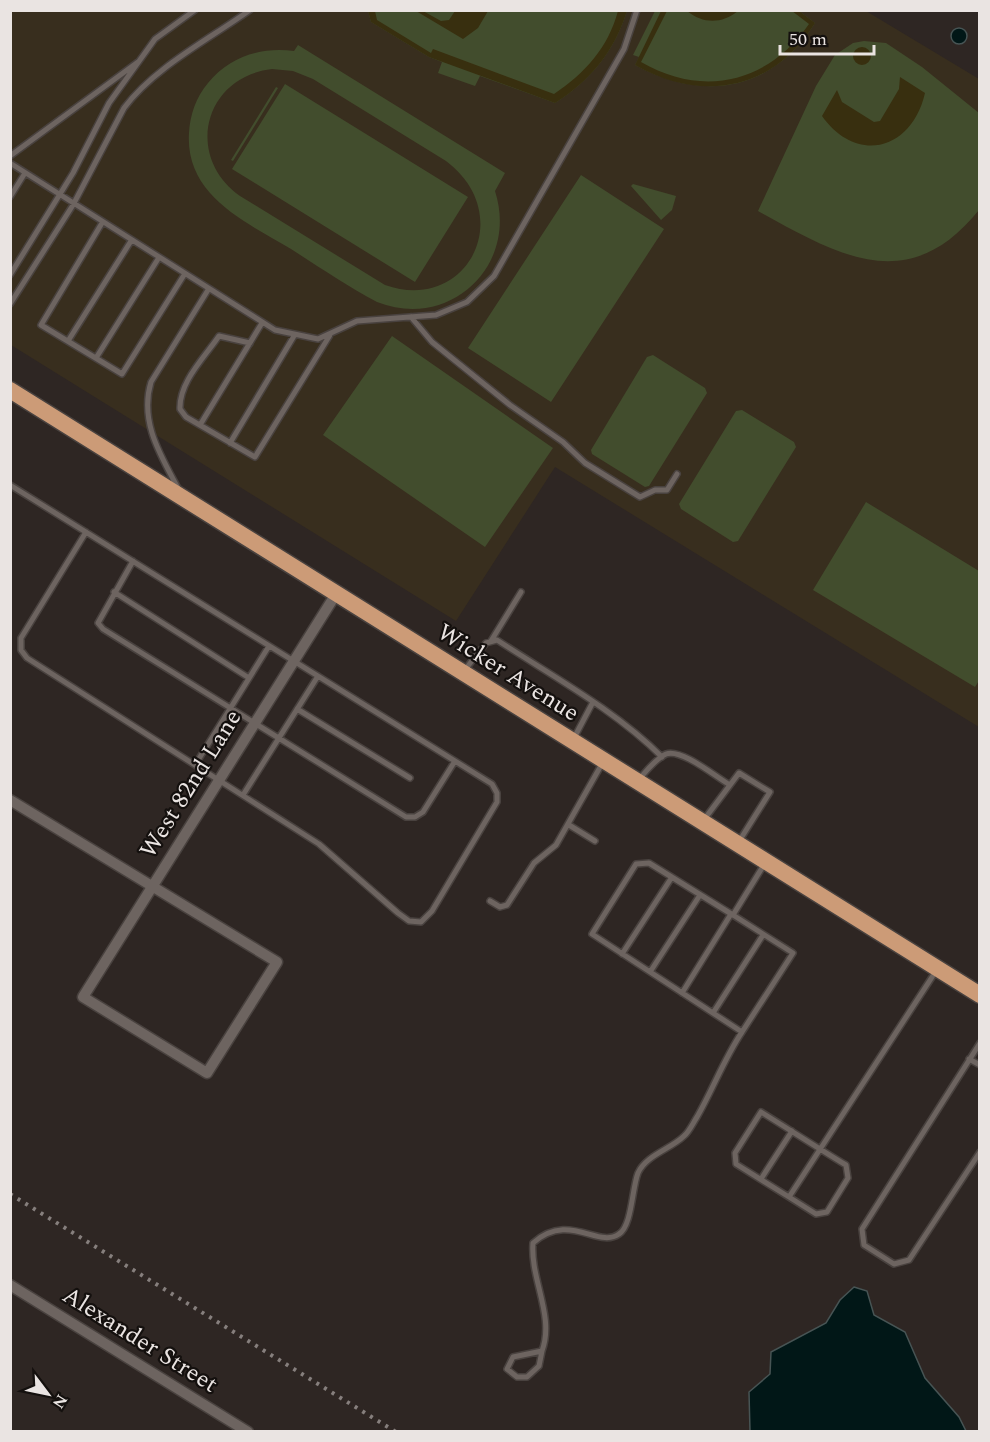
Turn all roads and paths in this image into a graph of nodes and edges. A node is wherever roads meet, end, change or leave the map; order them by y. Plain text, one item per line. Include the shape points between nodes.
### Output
1 (195, 10) edge
2 (250, 10) edge
3 (637, 10) edge
4 (144, 57) junction
5 (10, 156) edge
6 (10, 163) edge
7 (25, 173) junction
8 (60, 196) junction
9 (10, 197) edge
10 (73, 205) junction
11 (102, 223) junction
12 (131, 241) junction
13 (158, 259) junction
14 (10, 274) edge
15 (184, 275) junction
16 (208, 290) junction
17 (10, 304) edge
18 (411, 317) junction
19 (262, 323) junction
20 (330, 335) junction
21 (294, 336) junction
22 (68, 341) junction
23 (250, 343) junction
24 (96, 358) junction
25 (10, 390) edge
26 (200, 425) junction
27 (230, 442) junction
28 (677, 474) dead end
29 (10, 485) edge
30 (184, 499) junction
31 (87, 532) junction
32 (133, 561) junction
33 (114, 592) junction
34 (522, 592) dead end
35 (336, 594) junction
36 (491, 641) junction
37 (269, 646) junction
38 (294, 661) junction
39 (462, 673) junction
40 (318, 676) junction
41 (249, 678) junction
42 (593, 702) junction
43 (230, 708) junction
44 (297, 709) junction
45 (255, 724) junction
46 (279, 738) junction
47 (572, 741) junction
48 (662, 757) junction
49 (603, 760) junction
50 (455, 761) junction
51 (195, 765) junction
52 (410, 778) dead end
53 (219, 780) junction
54 (637, 782) junction
55 (730, 785) junction
56 (243, 795) junction
57 (10, 800) edge
58 (702, 822) junction
59 (569, 825) junction
60 (595, 841) dead end
61 (737, 844) junction
62 (766, 862) junction
63 (672, 877) junction
64 (152, 886) junction
65 (700, 895) junction
66 (490, 901) dead end
67 (732, 915) junction
68 (763, 935) junction
69 (622, 954) junction
70 (937, 969) junction
71 (650, 972) junction
72 (682, 993) junction
73 (980, 995) edge
74 (713, 1013) junction
75 (742, 1032) junction
76 (980, 1042) edge
77 (969, 1059) junction
78 (980, 1065) edge
79 (792, 1131) junction
80 (820, 1149) junction
81 (980, 1152) edge
82 (761, 1179) junction
83 (789, 1197) junction
84 (10, 1285) edge
85 (542, 1351) junction
86 (248, 1431) edge

1 - 4 lane via 156,39
2 - 10 lane via 133,96
3 - 18 lane via 624,48 494,276 467,302 436,315
4 - 5 lane
4 - 8 lane via 110,104
6 - 7 lane
7 - 8 lane
7 - 9 lane
8 - 10 lane
8 - 14 lane
10 - 11 lane
10 - 17 lane
11 - 12 lane
11 - 22 lane via 42,325
12 - 13 lane
12 - 22 lane
13 - 15 lane
13 - 24 lane
15 - 16 lane
15 - 24 lane via 122,374
16 - 19 lane
16 - 30 lane via 148,394 151,435
18 - 20 lane via 357,321
18 - 28 lane via 432,342 615,483 640,497 655,490 667,490
19 - 21 lane
19 - 23 lane
20 - 21 lane via 318,339
20 - 27 lane via 255,457
21 - 27 lane
22 - 24 lane
23 - 26 lane
23 - 26 lane via 219,336 184,386 180,409
25 - 30 highway, Wicker Avenue
26 - 27 lane
29 - 31 lane
30 - 35 highway, Wicker Avenue
31 - 32 lane
31 - 51 lane via 21,638 21,650 27,658
32 - 33 lane
32 - 37 lane
33 - 41 lane
33 - 43 lane via 98,623 103,629
34 - 36 lane
35 - 38 street, West 82nd Lane
35 - 39 highway, Wicker Avenue
36 - 39 lane
36 - 42 lane via 497,640
37 - 38 lane
37 - 41 lane
38 - 40 lane
38 - 45 street, West 82nd Lane
39 - 47 highway, Wicker Avenue
40 - 44 lane
40 - 50 lane
41 - 43 lane
42 - 47 lane
42 - 48 lane
43 - 45 lane
43 - 51 lane
44 - 46 lane
44 - 52 lane
45 - 46 lane
45 - 53 street, West 82nd Lane
46 - 50 lane via 406,817 423,812
46 - 56 lane
47 - 49 highway, Wicker Avenue
48 - 54 lane
48 - 55 lane via 668,753 682,755
49 - 54 highway, Wicker Avenue
49 - 59 lane
50 - 56 lane via 492,784 497,802 432,912 421,922 409,921 319,844
51 - 53 lane
53 - 56 lane
53 - 64 street, West 82nd Lane
54 - 58 highway, Wicker Avenue
55 - 58 lane
55 - 61 lane via 739,773 770,792
57 - 64 street
58 - 61 highway, Wicker Avenue
59 - 60 lane
59 - 66 lane via 556,845 534,863 507,904 500,907
61 - 62 highway, Wicker Avenue
62 - 67 lane
62 - 70 highway, Wicker Avenue
63 - 65 lane
63 - 69 lane
63 - 69 lane via 649,863 636,864 592,934
64 - 64 street, West 82nd Lane via 277,962 207,1073 83,997
65 - 67 lane
65 - 71 lane
67 - 68 lane
67 - 72 lane
68 - 74 lane
68 - 75 lane via 793,953
69 - 71 lane
70 - 73 highway, Wicker Avenue
70 - 80 lane
71 - 72 lane
72 - 74 lane
74 - 75 lane
75 - 85 lane via 685,1136 638,1172 626,1225 620,1234 607,1238 562,1228 533,1243 532,1260 547,1328
76 - 77 lane
77 - 78 lane
77 - 81 lane via 862,1229 864,1245 894,1264 909,1260
79 - 80 lane
79 - 82 lane
79 - 82 lane via 761,1112 735,1153 736,1164
80 - 83 lane
80 - 83 lane via 846,1165 848,1178 827,1212 816,1214
82 - 83 lane
84 - 86 street, Alexander Street
85 - 85 lane via 513,1357 507,1369 517,1377 527,1377 539,1366

